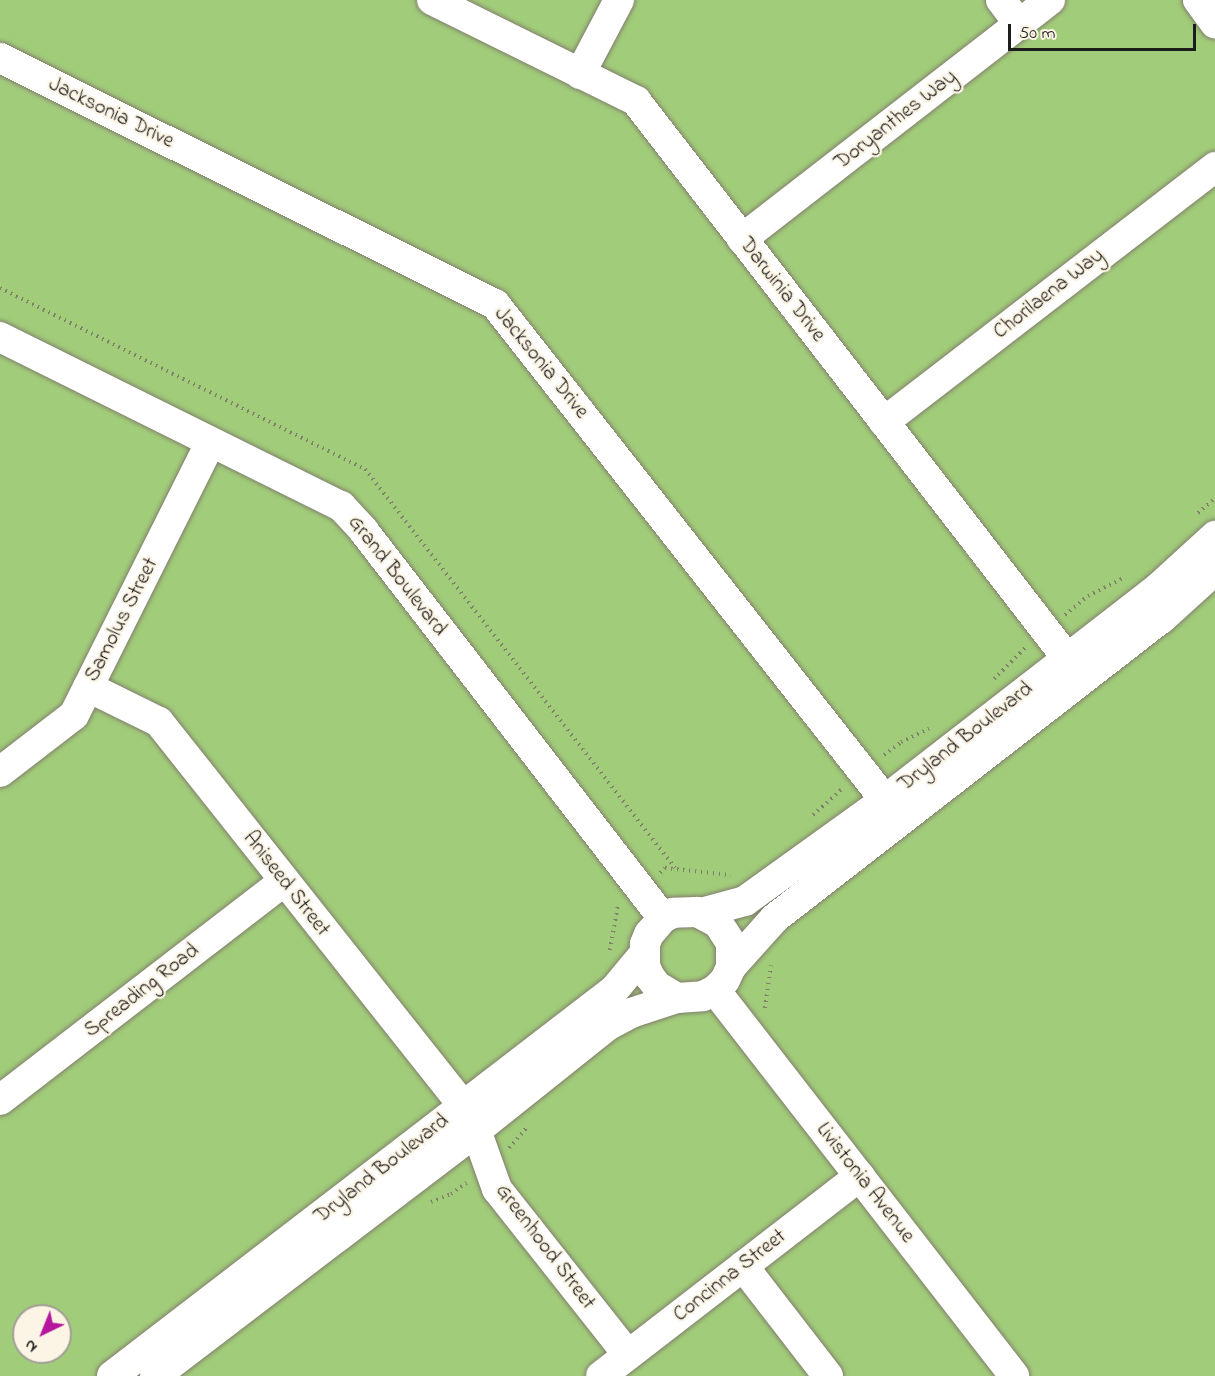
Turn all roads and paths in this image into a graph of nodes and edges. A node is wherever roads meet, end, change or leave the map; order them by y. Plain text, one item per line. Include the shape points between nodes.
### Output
1 (432, 0) edge
2 (619, 0) edge
3 (1001, 0) edge
4 (1050, 0) edge
5 (1198, 0) edge
6 (1215, 23) edge
7 (1019, 24) junction
8 (0, 58) edge
9 (580, 74) junction
10 (1215, 167) edge
11 (742, 239) junction
12 (0, 337) edge
13 (884, 422) junction
14 (212, 442) junction
15 (1215, 498) edge
16 (1206, 525) edge
17 (1215, 570) edge
18 (1126, 577) dead end
19 (1088, 596) dead end
20 (1067, 658) junction
21 (88, 687) junction
22 (0, 772) edge
23 (885, 800) junction
24 (283, 882) junction
25 (701, 913) junction
26 (663, 918) junction
27 (644, 954) junction
28 (723, 978) junction
29 (677, 998) junction
30 (0, 1100) edge
31 (470, 1118) junction
32 (860, 1176) junction
33 (743, 1266) junction
34 (628, 1355) junction
35 (1008, 1374) edge
36 (112, 1376) edge
37 (155, 1376) edge
38 (601, 1376) edge
39 (828, 1376) edge

1 - 9 street, Darwinia Drive
2 - 9 street
3 - 7 street
4 - 7 street, Doryanthes Way
5 - 6 street
7 - 11 street, Doryanthes Way
8 - 23 street, Jacksonia Drive via 495,304
9 - 11 street, Darwinia Drive via 636,101
10 - 13 street, Chorilaena Way
11 - 13 street, Darwinia Drive
12 - 14 street, Grand Boulevard
13 - 20 street, Darwinia Drive
14 - 21 street, Samolus Street
14 - 26 street, Grand Boulevard via 341,506
15 - 16 path
16 - 20 street, Dryland Boulevard via 1157,589
17 - 28 street, Dryland Boulevard via 1161,619 775,918
18 - 19 path
20 - 23 street, Dryland Boulevard
21 - 22 street, Samolus Street via 74,716
21 - 24 street, Aniseed Street via 159,722
23 - 25 street, Dryland Boulevard via 745,901
24 - 30 street, Spreading Road
24 - 31 street, Aniseed Street
25 - 26 street via 685,910
25 - 28 street via 726,932 733,955
26 - 27 street via 649,934
27 - 29 street via 657,986
27 - 31 street, Dryland Boulevard via 615,990
28 - 29 street via 690,999
28 - 32 street, Livistonia Avenue
29 - 31 street, Dryland Boulevard via 631,1012
31 - 34 street, Greenhood Street via 497,1189
31 - 36 street, Dryland Boulevard
31 - 37 street, Dryland Boulevard
32 - 33 street, Concinna Street
32 - 35 street, Livistonia Avenue
33 - 34 street, Concinna Street
33 - 39 street
34 - 38 street, Concinna Street

